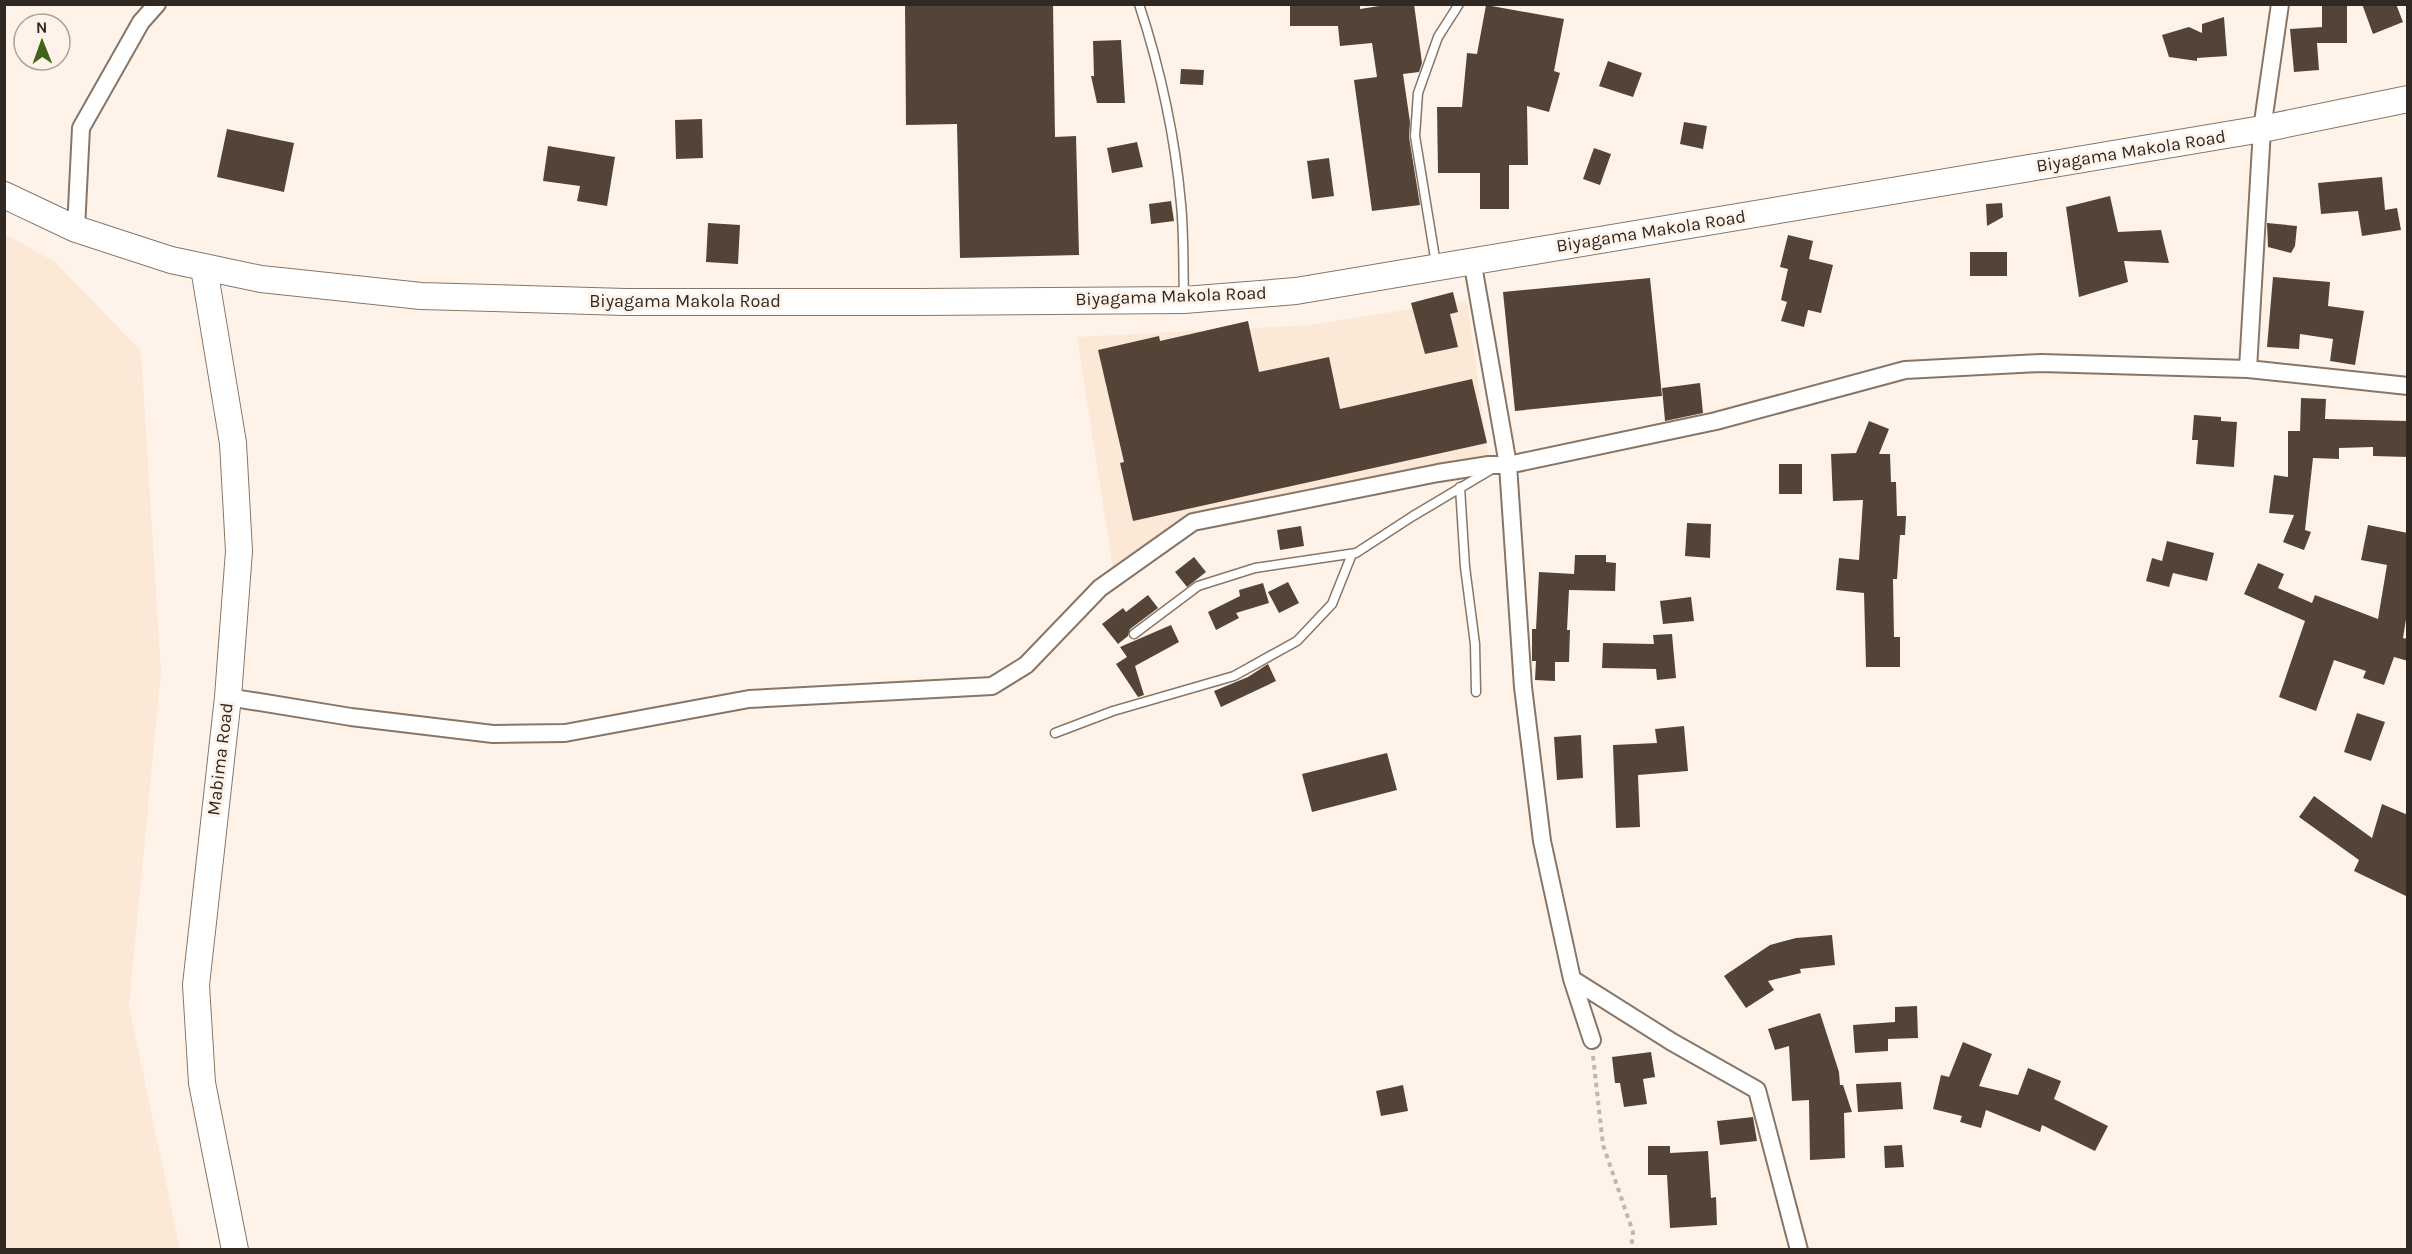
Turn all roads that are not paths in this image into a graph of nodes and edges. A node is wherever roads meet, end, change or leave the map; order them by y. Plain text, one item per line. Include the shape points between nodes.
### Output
1 (157, 4) edge
2 (1139, 4) edge
3 (1459, 4) edge
4 (2280, 4) edge
5 (2408, 99) edge
6 (2262, 129) junction
7 (4, 195) edge
8 (76, 230) junction
9 (1472, 260) junction
10 (1437, 267) junction
11 (204, 268) junction
12 (1184, 300) junction
13 (2248, 369) junction
14 (2408, 386) edge
15 (1502, 466) junction
16 (1460, 488) junction
17 (1352, 554) junction
18 (1134, 634) dead end
19 (1476, 692) dead end
20 (228, 697) junction
21 (1055, 733) dead end
22 (1572, 979) junction
23 (1592, 1040) road end
24 (235, 1250) edge
25 (1799, 1250) edge

1 - 8 street via 141,22 81,128
2 - 12 lane via 1154,51 1174,150 1181,204
3 - 10 lane via 1438,37 1418,93 1415,136
4 - 6 street
5 - 6 main road, Biyagama Makola Road
6 - 9 main road, Biyagama Makola Road
6 - 13 street
7 - 8 main road, Biyagama Makola Road
8 - 11 main road, Biyagama Makola Road
9 - 10 main road, Biyagama Makola Road
9 - 15 street
10 - 12 main road, Biyagama Makola Road via 1296,291
11 - 12 main road, Biyagama Makola Road via 342,288 510,299
11 - 20 main road, Mabima Road via 233,443 239,551
13 - 14 street
13 - 15 street via 2041,363 1905,370 1716,421
15 - 16 lane
15 - 20 street via 1438,474 1193,522 1100,588 1026,665 992,686 749,699 565,733 493,734
15 - 22 street via 1542,841
16 - 17 lane
16 - 19 lane
17 - 18 lane via 1255,568 1198,586
17 - 21 lane via 1332,604 1297,641 1234,676 1113,711
20 - 24 main road, Mabima Road via 196,985 202,1083
22 - 23 street
22 - 25 street via 1757,1090

